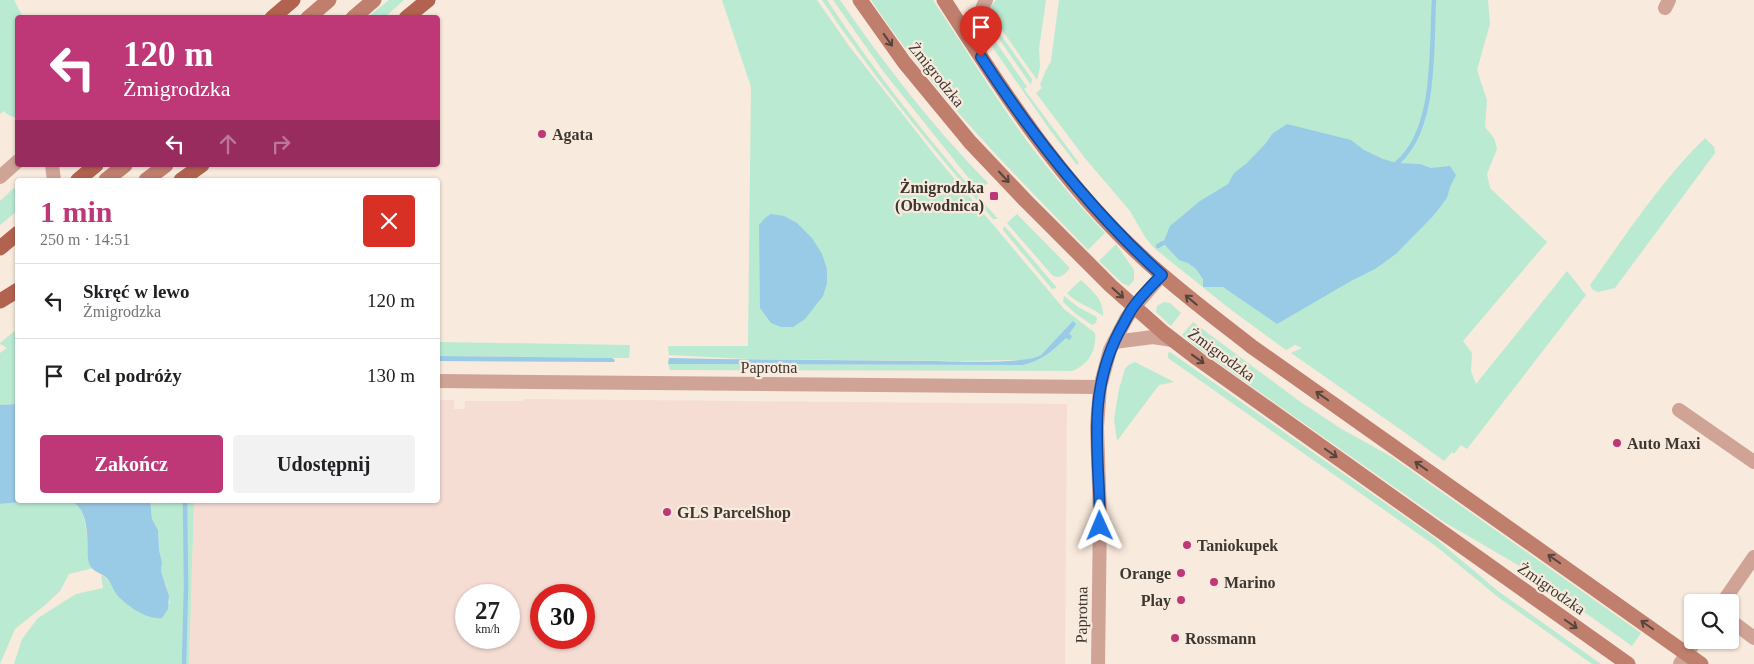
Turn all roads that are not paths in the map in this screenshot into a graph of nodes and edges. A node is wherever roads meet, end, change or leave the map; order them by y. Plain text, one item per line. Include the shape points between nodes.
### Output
1 (293, 0) edge
2 (330, 0) edge
3 (374, 0) edge
4 (428, 0) edge
5 (860, 0) edge
6 (944, 0) edge
7 (986, 0) edge
8 (276, 15) edge
9 (312, 15) edge
10 (356, 15) edge
11 (410, 15) edge
12 (981, 57) junction
13 (15, 164) edge
14 (94, 167) edge
15 (122, 167) edge
16 (163, 167) edge
17 (199, 167) edge
18 (0, 177) edge
19 (80, 178) edge
20 (109, 178) edge
21 (149, 178) edge
22 (184, 178) edge
23 (15, 236) edge
24 (15, 245) edge
25 (0, 248) edge
26 (0, 253) edge
27 (1162, 275) junction
28 (15, 287) edge
29 (15, 292) edge
30 (0, 300) edge
31 (1134, 307) junction
32 (1172, 340) junction
33 (1114, 342) junction
34 (440, 381) edge
35 (1100, 387) junction
36 (1679, 410) dead end
37 (1754, 462) edge
38 (1754, 557) edge
39 (1729, 594) edge
40 (1739, 627) edge
41 (1754, 638) edge
42 (1683, 659) edge
43 (1098, 664) edge
44 (1628, 664) edge
45 (1701, 664) edge

1 - 8 main road
2 - 9 main road
3 - 10 main road
4 - 11 main road
5 -> 31 main road, Żmigrodzka via 904,62 970,142
6 - 12 main road, Żmigrodzka
7 - 12 street via 977,23
12 - 27 main road, Żmigrodzka via 1035,136 1070,180
13 - 18 street
14 - 19 main road
15 - 20 main road
16 - 21 main road
17 - 22 main road
23 - 25 main road
24 - 26 main road
27 - 31 street, Paprotna
42 -> 27 main road, Żmigrodzka via 1251,346
28 - 30 main road
29 - 30 main road
31 - 32 main road, Żmigrodzka
31 - 33 street, Paprotna
32 - 33 street via 1153,337
32 -> 44 main road, Żmigrodzka
33 - 35 street, Paprotna
34 - 35 street, Paprotna
35 - 43 street, Paprotna via 1097,427 1100,516
36 - 37 street
38 - 39 street
40 - 41 street
42 - 45 main road, Żmigrodzka

